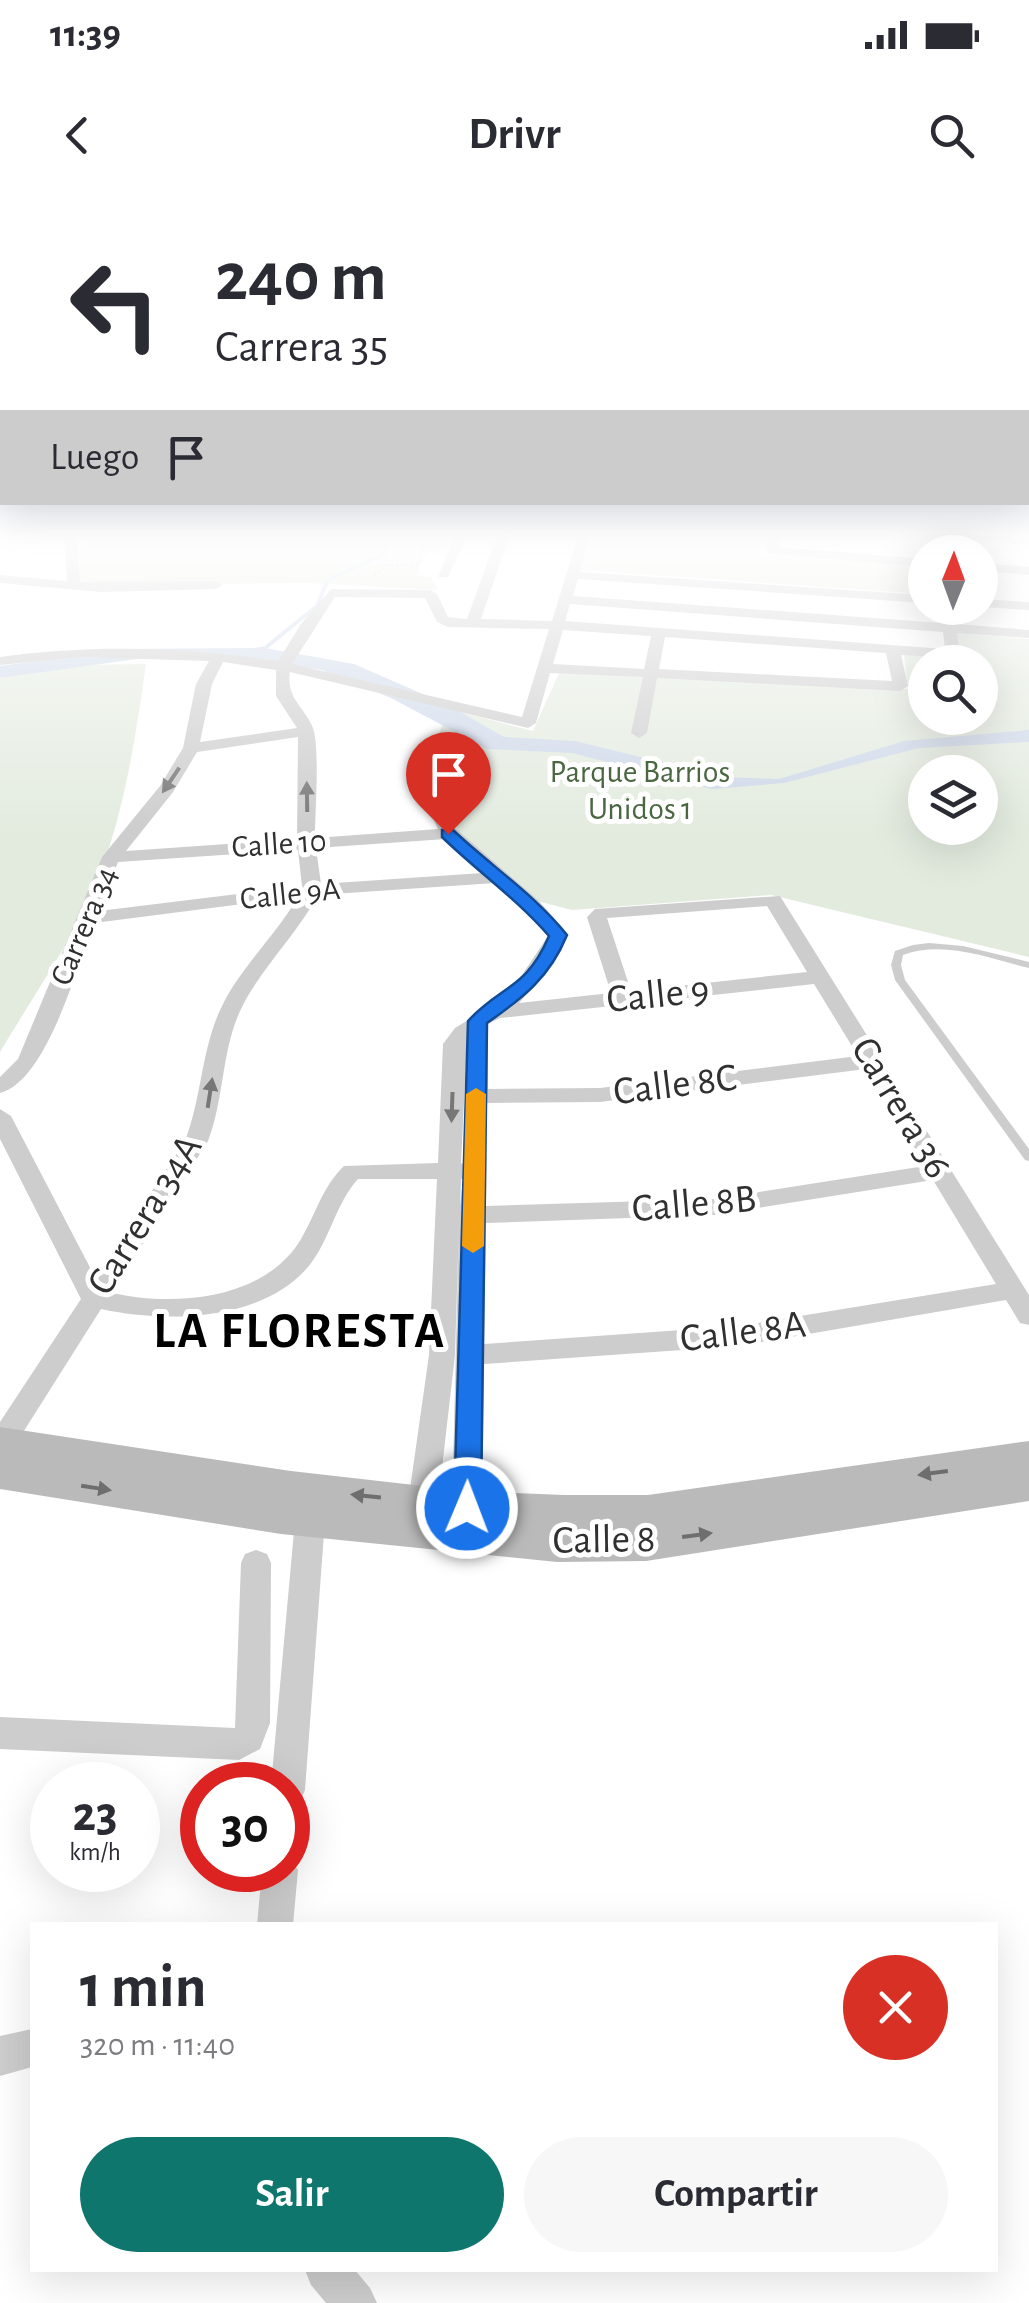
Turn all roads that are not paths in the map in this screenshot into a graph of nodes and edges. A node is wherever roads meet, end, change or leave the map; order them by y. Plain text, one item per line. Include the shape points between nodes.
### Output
1 (304, 634) edge
2 (555, 634) edge
3 (658, 634) edge
4 (690, 634) edge
5 (747, 634) edge
6 (950, 634) edge
7 (747, 638) junction
8 (893, 650) junction
9 (218, 658) junction
10 (286, 660) junction
11 (0, 661) edge
12 (544, 668) junction
13 (649, 673) junction
14 (744, 677) junction
15 (306, 732) junction
16 (639, 733) dead end
17 (191, 748) junction
18 (428, 767) dead end
19 (448, 834) junction
20 (306, 841) junction
21 (112, 856) junction
22 (494, 878) junction
23 (312, 890) junction
24 (87, 918) junction
25 (1029, 965) edge
26 (821, 977) junction
27 (623, 998) junction
28 (486, 1017) junction
29 (874, 1061) junction
30 (0, 1086) edge
31 (476, 1096) junction
32 (0, 1116) edge
33 (1029, 1157) edge
34 (449, 1170) junction
35 (476, 1171) junction
36 (939, 1171) junction
37 (460, 1216) junction
38 (1013, 1290) junction
39 (93, 1298) junction
40 (1029, 1316) edge
41 (471, 1354) junction
42 (0, 1451) edge
43 (1029, 1458) edge
44 (1029, 1485) edge
45 (423, 1503) junction
46 (467, 1508) junction
47 (310, 1520) junction
48 (256, 1563) dead end
49 (0, 1732) edge
50 (290, 1762) edge
51 (278, 1892) edge
52 (275, 1922) edge
53 (30, 2048) edge
54 (0, 2056) edge
55 (328, 2272) edge
56 (356, 2303) edge

1 - 10 street
2 - 12 street
3 - 13 street
4 - 7 street
5 - 7 street
6 - 8 street via 953,654
7 - 8 street
7 - 14 street
8 - 14 street via 900,686
9 - 10 street
9 - 11 street via 103,650
9 - 17 street, Carrera 34 via 204,684
10 - 12 street via 528,723
10 - 15 street via 282,696
12 - 13 street
13 - 14 street
13 - 16 street
15 - 17 street
20 -> 15 street
17 -> 21 street, Carrera 34
18 - 19 street via 426,787
19 - 20 street, Calle 10
19 - 22 street
20 - 21 street, Calle 10
20 - 23 street
21 - 24 street, Carrera 34
22 - 23 street, Calle 9A
22 - 28 street via 558,935 548,960 522,990
23 - 24 street, Calle 9A
39 -> 23 street, Carrera 34A via 196,1141 232,1004
24 - 30 street, Carrera 34 via 28,1061
25 - 33 lane via 934,946 911,946 898,953 896,965 900,980
26 - 27 street, Calle 9
26 - 27 street, Carrera 36 via 773,900 602,913 597,917
26 - 29 street, Carrera 36
27 - 28 street, Calle 9
28 - 31 street
28 -> 34 street via 461,1031 454,1044
29 - 31 street, Calle 8C via 600,1095
29 - 36 street, Carrera 36
31 - 35 street
32 - 39 street
34 - 35 street
34 - 37 street
34 - 39 street via 352,1171 309,1248 279,1282 204,1304 150,1309
35 - 37 street
36 - 37 street, Calle 8B via 714,1207
36 - 38 street, Carrera 36
37 - 41 street
37 - 45 street
38 - 40 street, Carrera 36
38 - 41 street, Calle 8A via 739,1336
39 - 42 street, Carrera 34A
41 - 46 street
45 -> 42 main road, Calle 8
42 -> 47 main road, Calle 8
43 -> 46 main road, Calle 8 via 648,1512
47 -> 44 main road, Calle 8 via 557,1544 646,1543
45 - 46 main road, Calle 8
47 - 50 street
48 - 49 street via 252,1723 239,1744
51 - 52 street
53 - 54 street
55 - 56 street

